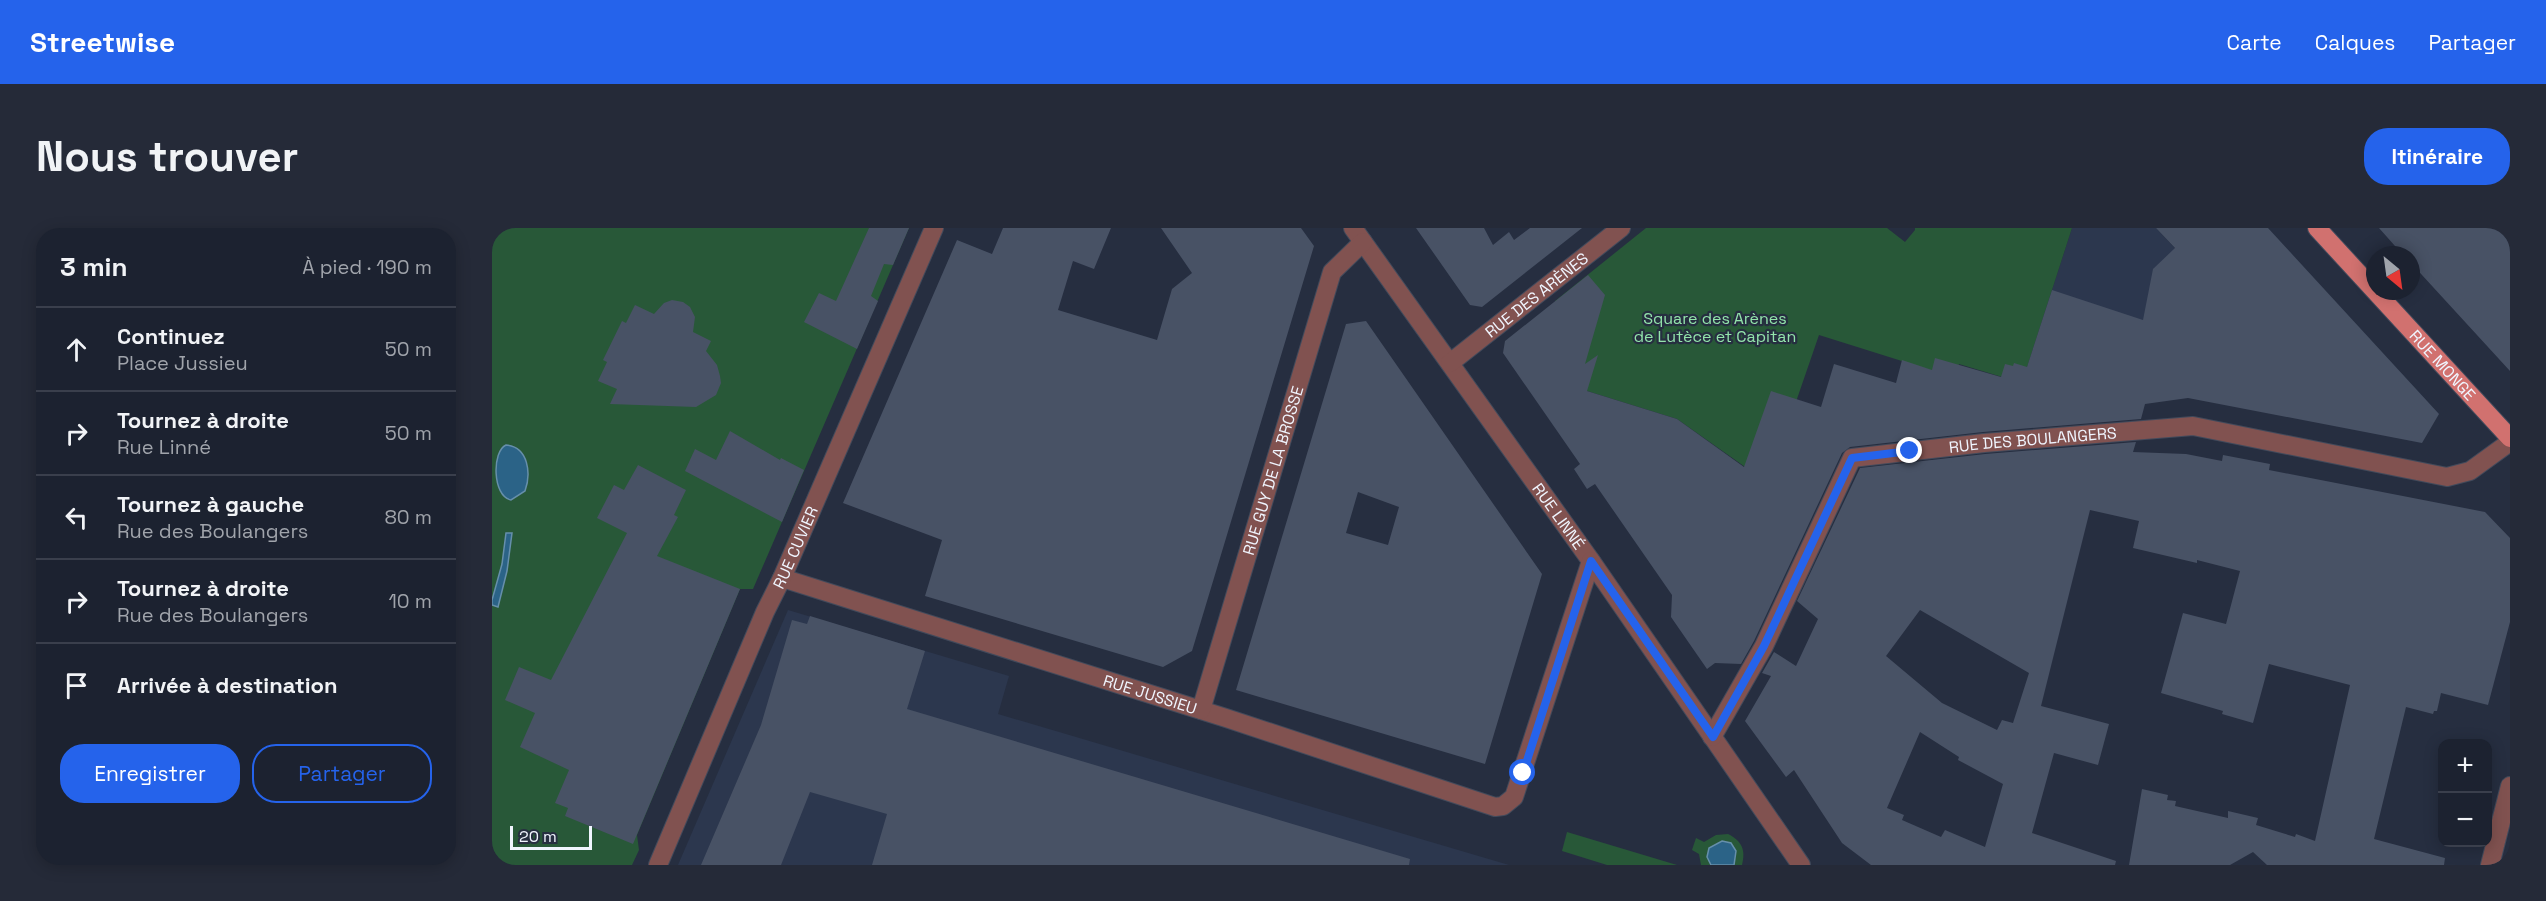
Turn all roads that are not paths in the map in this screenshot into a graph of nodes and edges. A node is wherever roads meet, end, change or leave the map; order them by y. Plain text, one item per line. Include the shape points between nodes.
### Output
1 (934, 228) edge
2 (1621, 228) edge
3 (2317, 228) edge
4 (1358, 235) edge
5 (1450, 363) junction
6 (2510, 440) edge
7 (1591, 561) junction
8 (782, 578) junction
9 (1201, 710) junction
10 (1713, 737) junction
11 (2510, 786) edge
12 (657, 865) edge
13 (1801, 865) edge
14 (2490, 865) edge

1 - 8 street, RUE CUVIER
2 - 5 street, RUE DES ARÈNES
3 - 6 main road, RUE MONGE
4 - 5 street, RUE LINNÉ
4 - 9 street, RUE GUY DE LA BROSSE via 1332,272
5 - 7 street, RUE LINNÉ
6 - 10 street, RUE DES BOULANGERS via 2470,471 2447,477 2193,426 1852,458 1764,646
7 - 9 street, RUE JUSSIEU via 1514,797 1503,806 1495,807
7 - 10 street, RUE LINNÉ
8 - 9 street, RUE JUSSIEU
8 - 12 street, RUE CUVIER
10 - 13 street, RUE LINNÉ
11 - 14 street

